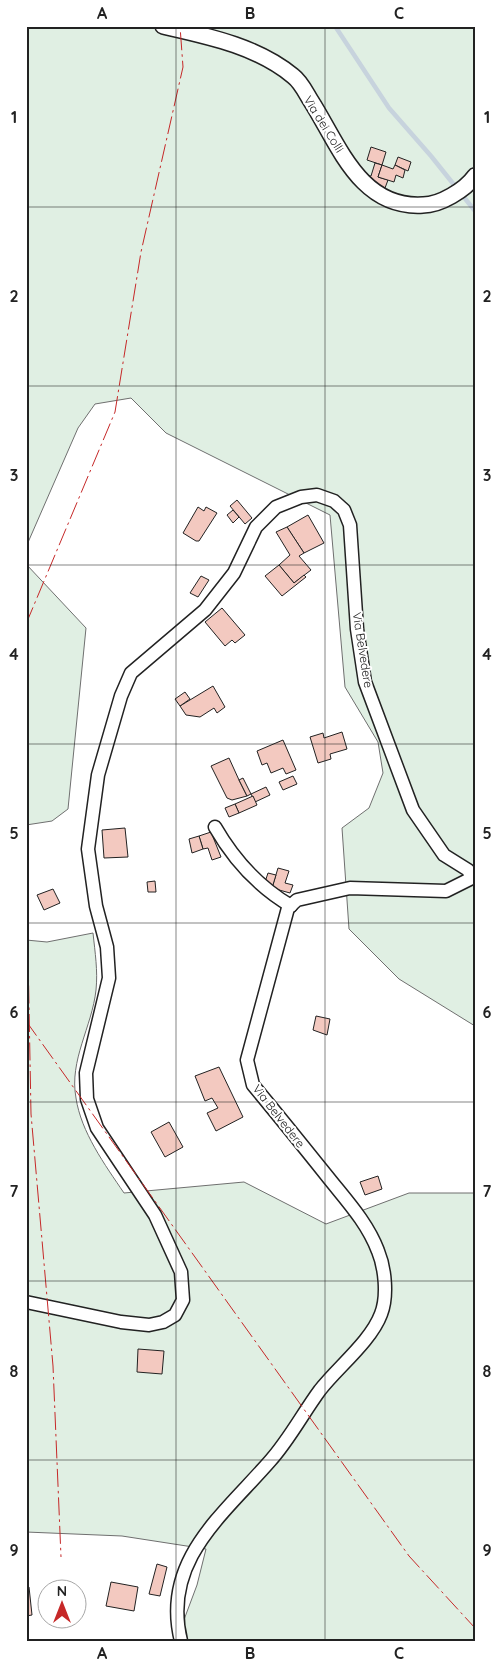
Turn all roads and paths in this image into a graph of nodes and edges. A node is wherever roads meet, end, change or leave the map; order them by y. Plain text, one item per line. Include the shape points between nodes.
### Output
1 (162, 26) edge
2 (472, 180) edge
3 (215, 827) dead end
4 (291, 906) junction
5 (26, 1302) edge
6 (181, 1641) edge

1 - 2 street, Via dei Colli via 243,48 295,77 366,186 390,201 412,206 432,205
3 - 4 street via 231,854 270,893
4 - 5 street, Via Belvedere via 297,900 350,888 446,891 472,878 468,870 444,855 413,810 402,784 366,682 357,629 350,525 344,510 334,501 317,495 301,497 276,507 256,527 234,574 205,610 131,673 98,774 88,849 96,906 107,948 109,978 86,1073 87,1099 97,1128 155,1215 181,1272 183,1300 175,1315 149,1325
4 - 6 street, Via Belvedere via 280,934 258,1017 248,1060 249,1072 254,1085 362,1220 379,1251 384,1273 382,1313 271,1460 213,1521 194,1551 178,1586 176,1621

